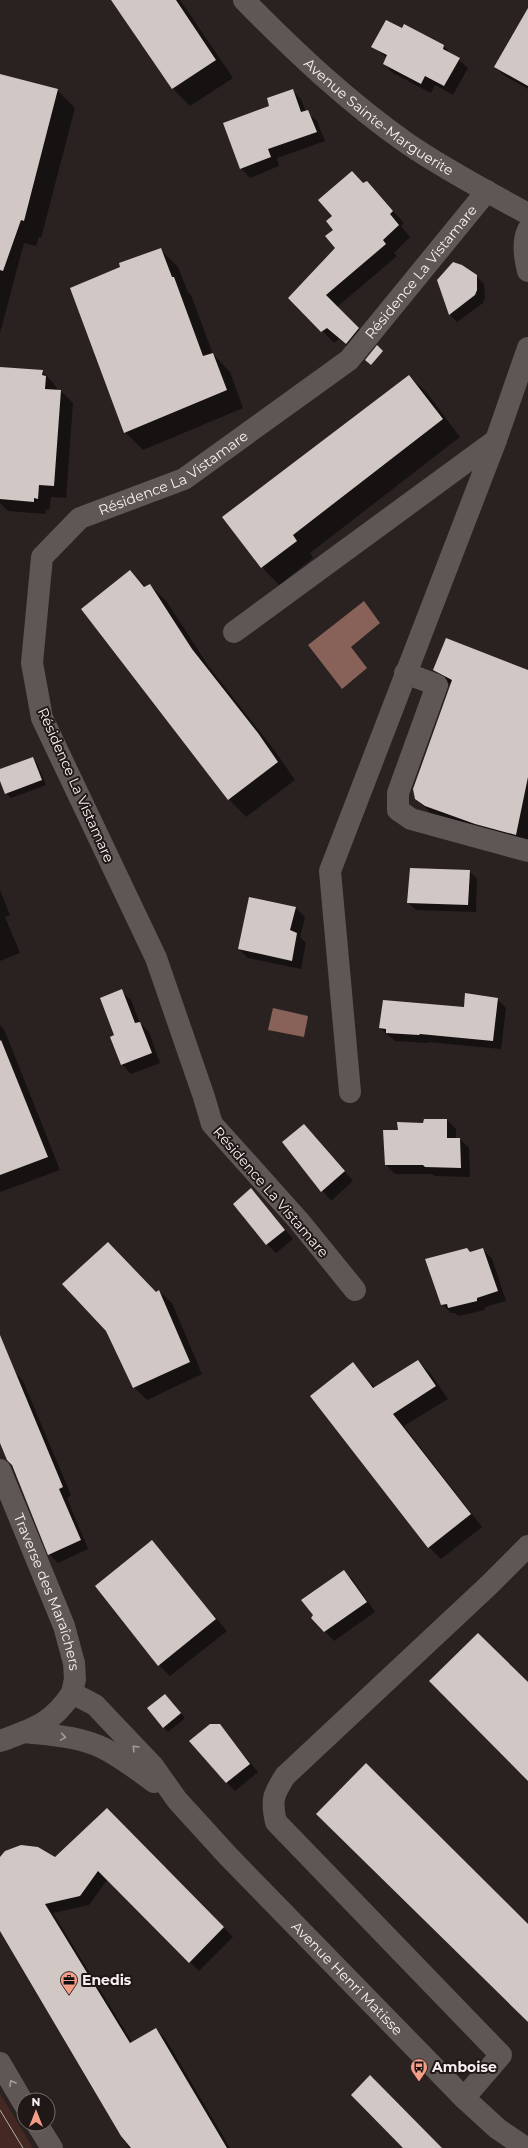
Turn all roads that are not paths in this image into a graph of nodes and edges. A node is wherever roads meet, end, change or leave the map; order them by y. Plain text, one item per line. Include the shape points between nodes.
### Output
1 (244, 0) edge
2 (487, 191) junction
3 (528, 214) edge
4 (528, 230) edge
5 (528, 271) edge
6 (528, 348) edge
7 (496, 440) junction
8 (234, 632) dead end
9 (405, 673) junction
10 (528, 851) edge
11 (350, 1092) dead end
12 (354, 1290) dead end
13 (0, 1470) edge
14 (528, 1546) edge
15 (72, 1693) junction
16 (24, 1732) junction
17 (0, 1741) edge
18 (177, 1800) junction
19 (0, 2063) edge
20 (17, 2092) edge
21 (464, 2098) junction
22 (42, 2132) edge
23 (52, 2148) edge
24 (526, 2148) edge

1 - 2 street, Avenue Sainte-Marguerite via 307,63 349,100 432,160
2 - 3 street, Avenue Sainte-Marguerite
2 - 12 street, Résidence La Vistamare via 349,360 184,479 80,518 42,557 32,663 42,718 156,958 212,1124 299,1221
4 - 5 street via 525,236 524,256
6 - 7 street
7 - 8 street
7 - 9 street
9 - 10 street via 437,685 398,793 398,810 411,819
9 - 11 street via 330,871
13 - 15 street, Traverse des Maraîchers via 64,1626 74,1663 75,1679
14 - 21 street via 284,1776 275,1792 272,1805 276,1822 501,2055
15 - 16 street, Avenue Henri Matisse via 60,1710 47,1721
18 -> 15 street, Avenue Henri Matisse via 153,1766 95,1705
16 - 17 street, Avenue Henri Matisse
16 -> 18 street, Avenue Henri Matisse via 77,1739 102,1747 130,1764
18 - 21 street, Avenue Henri Matisse via 228,1856
20 -> 19 street
21 - 24 street, Avenue Henri Matisse via 498,2129
22 - 23 street

